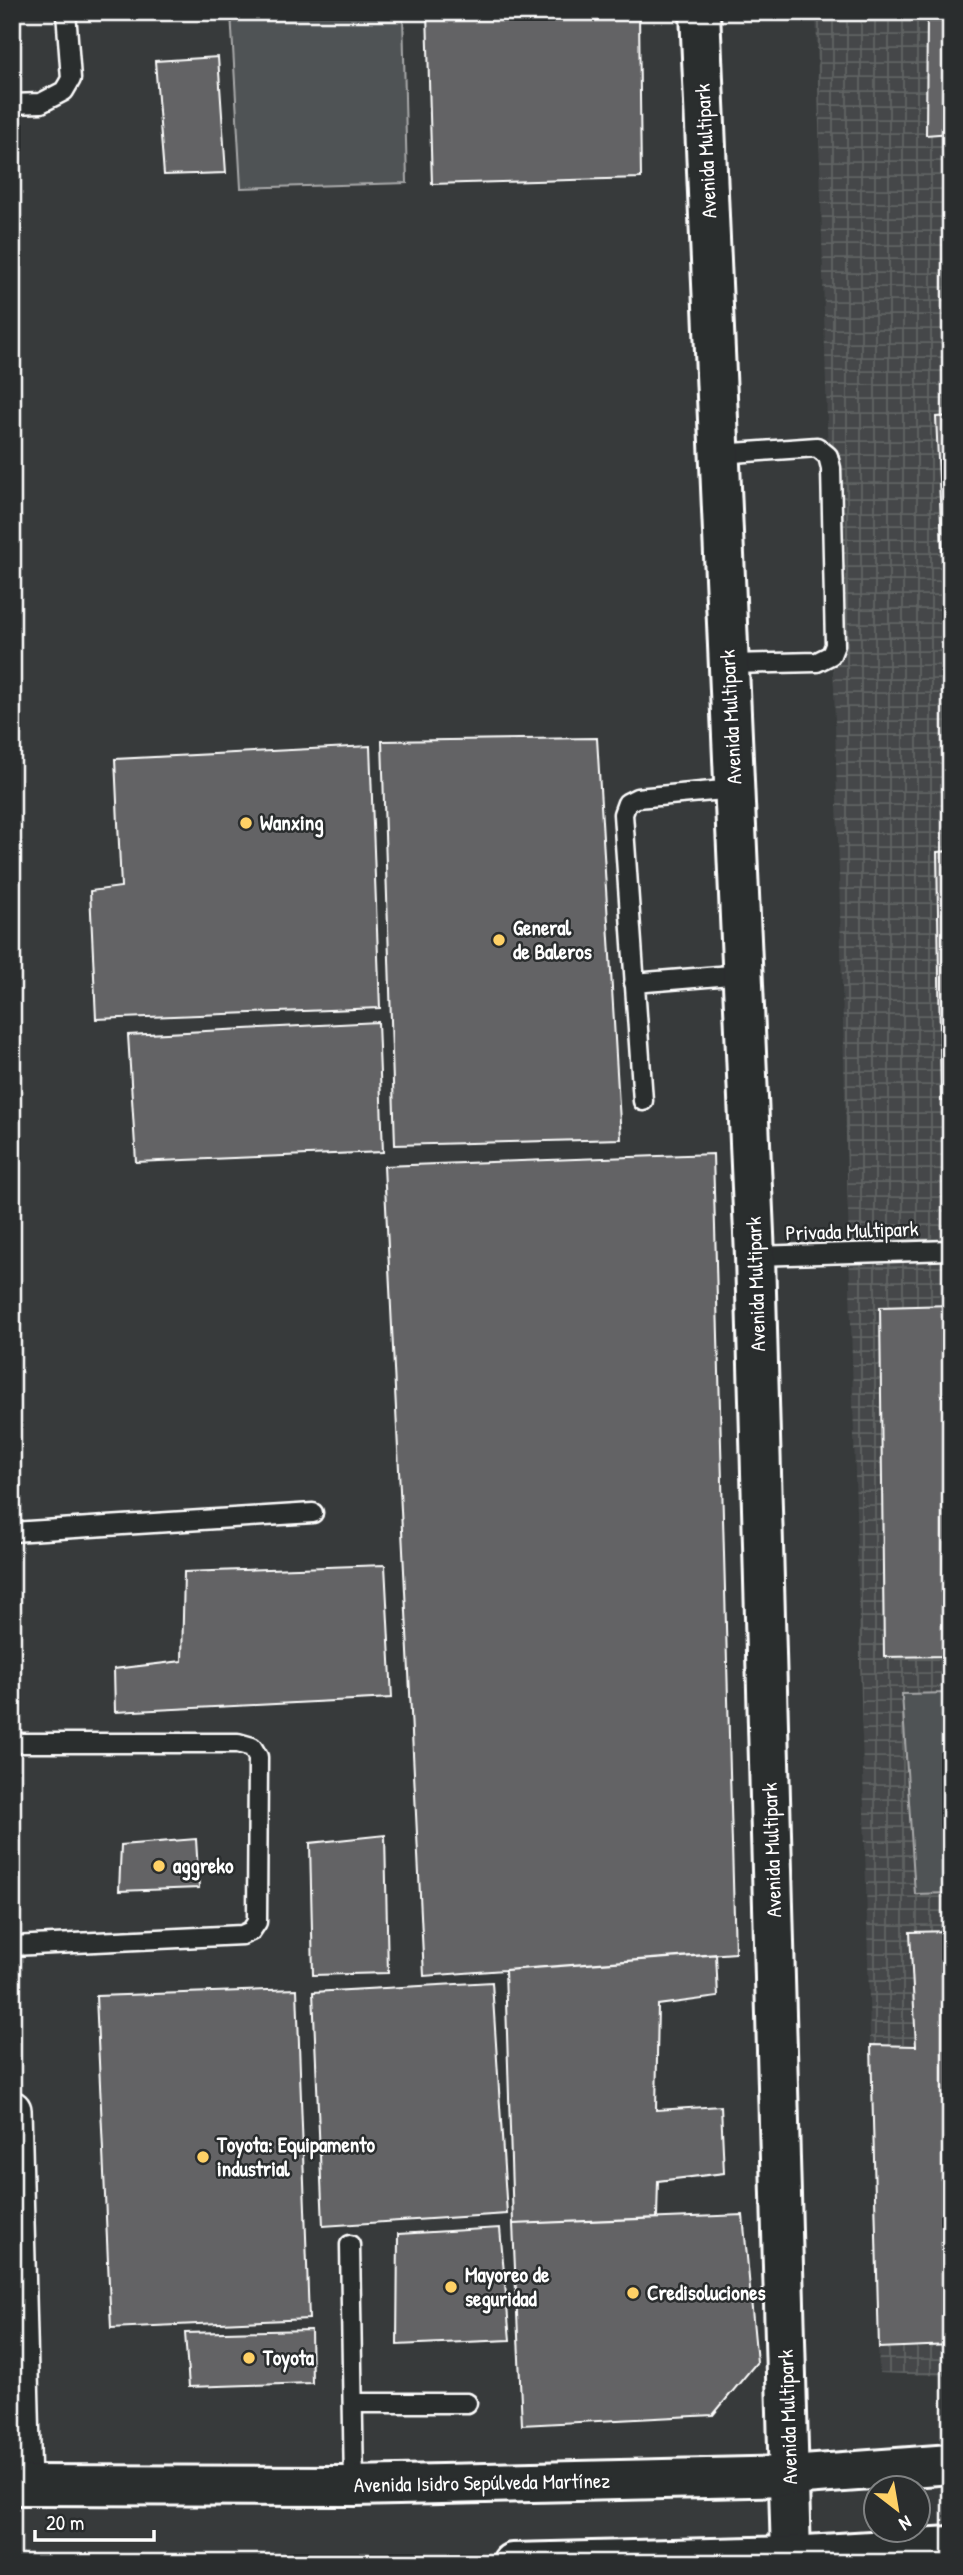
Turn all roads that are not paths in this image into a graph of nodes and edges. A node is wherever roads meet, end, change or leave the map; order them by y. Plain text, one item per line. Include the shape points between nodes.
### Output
1 (66, 12) edge
2 (700, 12) edge
3 (12, 104) edge
4 (719, 454) junction
5 (729, 664) junction
6 (734, 789) junction
7 (743, 974) junction
8 (634, 983) junction
9 (643, 1101) dead end
10 (951, 1250) edge
11 (755, 1256) junction
12 (313, 1513) dead end
13 (12, 1532) edge
14 (12, 1743) edge
15 (12, 1946) edge
16 (12, 2110) edge
17 (350, 2245) dead end
18 (353, 2403) junction
19 (467, 2403) dead end
20 (951, 2464) edge
21 (790, 2476) junction
22 (17, 2485) edge
23 (355, 2486) junction
24 (951, 2546) edge
25 (791, 2556) junction
26 (512, 2563) edge

1 - 3 lane via 71,79 64,91 41,103
2 - 4 street, Avenida Multipark
4 - 5 street, Avenida Multipark
4 - 5 lane via 817,447 828,456 831,468 835,645 831,656 817,662
5 - 6 street, Avenida Multipark
6 - 7 street, Avenida Multipark
6 - 8 lane via 637,798 627,803 623,814
7 - 8 lane
7 - 11 street, Avenida Multipark
8 - 9 lane
10 - 11 lane, Privada Multipark
11 - 21 street, Avenida Multipark
12 - 13 lane
14 - 15 lane via 238,1743 251,1747 258,1757 257,1922 251,1931
16 - 22 street
17 - 18 lane
18 - 19 lane
18 - 23 lane
20 - 21 street, Avenida Isidro Sepúlveda Martínez
21 - 23 street, Avenida Isidro Sepúlveda Martínez
21 - 25 street, Avenida Multipark
22 - 23 street, Avenida Isidro Sepúlveda Martínez
24 - 25 street
25 - 26 street

